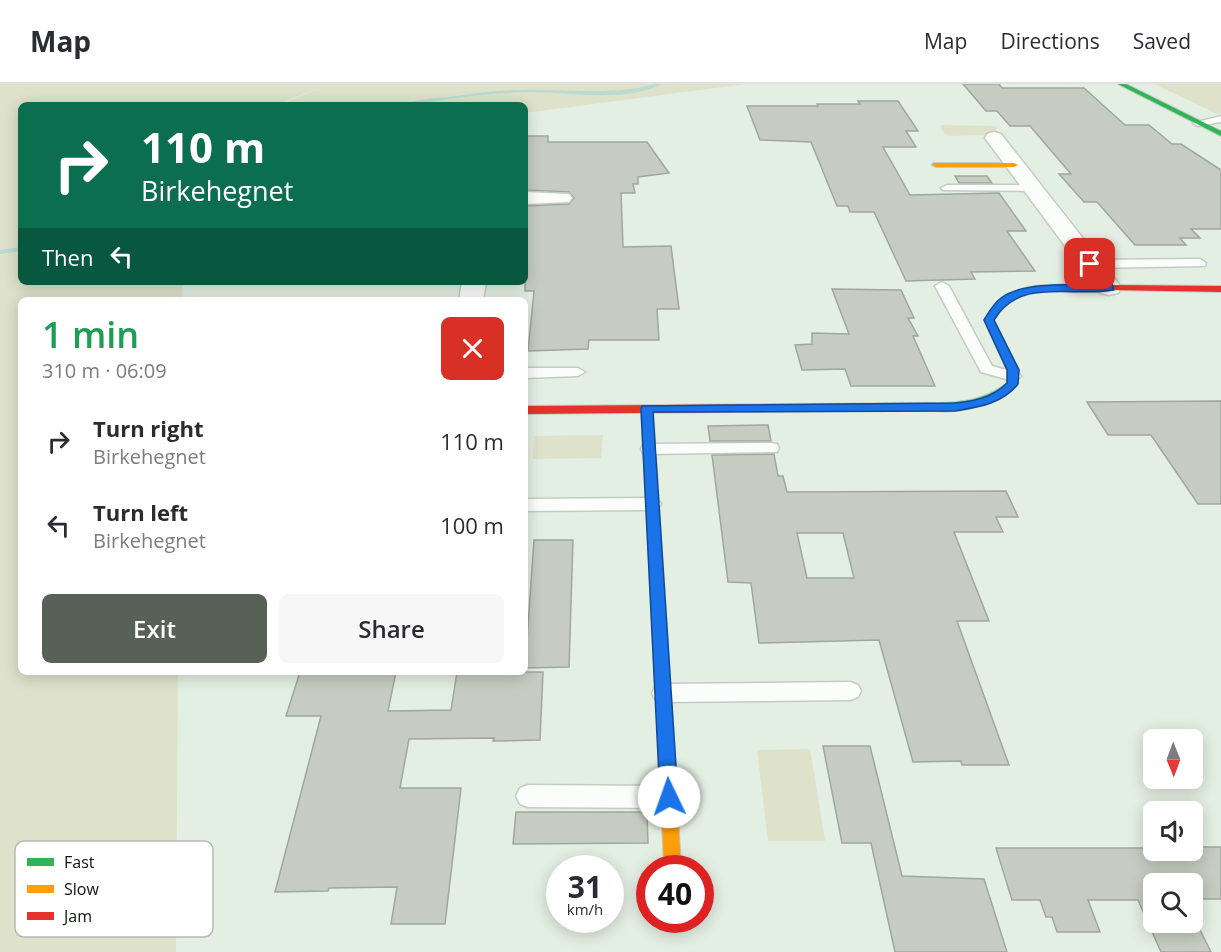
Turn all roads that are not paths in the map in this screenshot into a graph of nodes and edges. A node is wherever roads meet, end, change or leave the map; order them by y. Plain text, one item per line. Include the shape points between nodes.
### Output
1 (1121, 84) edge
2 (1221, 119) edge
3 (1198, 123) junction
4 (1221, 134) edge
5 (994, 138) dead end
6 (936, 165) dead end
7 (1014, 165) junction
8 (947, 188) dead end
9 (1032, 188) junction
10 (528, 198) edge
11 (562, 198) dead end
12 (1200, 263) dead end
13 (1090, 264) junction
14 (942, 286) dead end
15 (1109, 288) junction
16 (1221, 289) edge
17 (960, 320) junction
18 (989, 320) junction
19 (578, 372) dead end
20 (528, 373) edge
21 (1013, 376) junction
22 (647, 409) junction
23 (528, 410) edge
24 (771, 448) dead end
25 (649, 449) junction
26 (652, 504) junction
27 (528, 505) edge
28 (850, 691) dead end
29 (663, 693) junction
30 (528, 796) dead end
31 (669, 797) junction
32 (672, 855) edge

1 - 3 street
2 - 3 lane
3 - 4 street
5 - 7 street
6 - 7 street
7 - 9 street
8 - 9 lane
9 - 13 street
10 - 11 street
12 - 13 lane
13 - 15 street
14 - 17 lane
15 - 16 street
15 - 18 street via 1026,291 1007,298
17 - 18 lane
17 - 21 lane via 986,369
18 - 21 street
19 - 20 lane
21 - 22 street via 1012,384 1001,395 979,404 955,407
22 - 23 street
22 - 25 street
24 - 25 lane
25 - 26 street
26 - 27 lane
26 - 29 street
28 - 29 lane
29 - 31 street
30 - 31 lane
31 - 32 street

